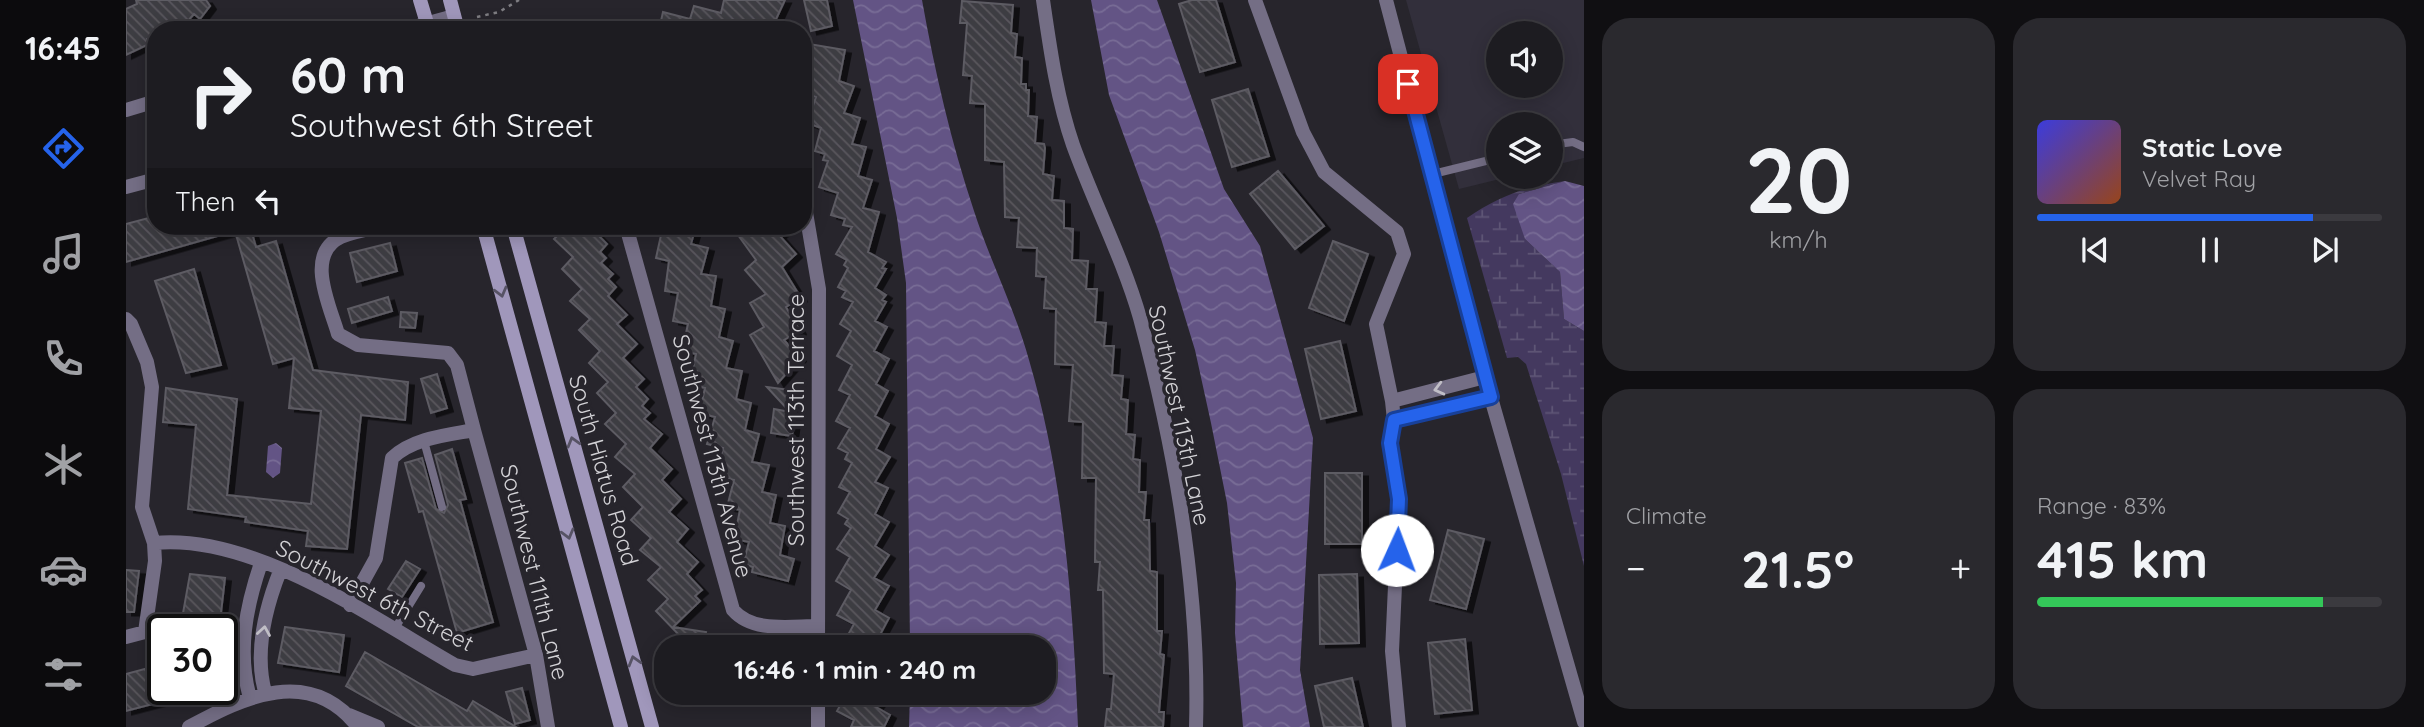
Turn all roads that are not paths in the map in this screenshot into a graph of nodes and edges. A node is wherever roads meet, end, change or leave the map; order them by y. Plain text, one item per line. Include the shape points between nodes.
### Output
1 (420, 0) edge
2 (450, 0) edge
3 (1043, 0) edge
4 (1255, 0) edge
5 (1386, 0) edge
6 (426, 21) edge
7 (455, 21) edge
8 (147, 104) edge
9 (126, 110) edge
10 (1563, 143) edge
11 (1584, 147) edge
12 (1486, 161) edge
13 (1433, 174) junction
14 (147, 181) edge
15 (126, 187) edge
16 (348, 235) edge
17 (485, 235) edge
18 (515, 235) edge
19 (629, 235) edge
20 (810, 235) edge
21 (126, 319) edge
22 (1485, 377) junction
23 (1491, 397) junction
24 (1392, 401) junction
25 (1394, 420) junction
26 (474, 430) junction
27 (424, 441) junction
28 (442, 507) dead end
29 (154, 543) junction
30 (261, 563) junction
31 (280, 571) junction
32 (421, 586) dead end
33 (350, 605) junction
34 (818, 626) junction
35 (394, 630) junction
36 (818, 635) edge
37 (126, 636) edge
38 (536, 655) junction
39 (265, 692) junction
40 (250, 698) junction
41 (818, 705) edge
42 (354, 721) edge
43 (1584, 722) edge
44 (189, 727) edge
45 (379, 727) edge
46 (548, 727) edge
47 (621, 727) edge
48 (652, 727) edge
49 (818, 727) edge
50 (1196, 727) edge
51 (1399, 727) edge

1 - 6 main road
2 - 7 main road
3 - 50 street, Southwest 113th Lane via 1072,142 1139,316 1156,388 1186,556
4 - 24 street via 1303,132 1324,172 1397,232 1404,254 1376,324
5 - 13 street
8 - 9 street
10 - 11 lane
12 - 13 lane
13 - 22 street
14 - 15 street
16 - 26 street, Southwest 111th Lane via 340,237 323,255 321,273 338,334 358,345 449,353 457,365
17 -> 47 main road
48 -> 18 main road, South Hiatus Road
19 - 34 street, Southwest 113th Avenue via 733,610 753,625
20 - 34 street, Southwest 113th Terrace via 819,289
21 - 29 street via 139,342 152,387 142,507
22 - 23 street
22 -> 24 street
23 - 25 street
23 - 43 street
24 - 25 street
25 - 51 street via 1390,443 1399,499 1392,651
26 - 27 street
26 - 38 street, Southwest 111th Lane
27 - 28 lane
27 - 33 street via 392,458 376,558
29 - 30 street, Southwest 6th Street via 215,545
29 - 37 street via 145,632
30 - 31 street, Southwest 6th Street
30 - 40 street via 252,589 242,658
31 - 33 street, Southwest 6th Street
39 -> 31 street via 260,651 268,602
32 - 35 lane
33 - 35 street, Southwest 6th Street
34 - 36 street, Southwest 113th Terrace
35 - 38 street, Southwest 6th Street via 455,666 473,669
38 - 46 street, Southwest 111th Lane
39 - 40 street
39 - 42 street via 305,693
40 - 44 street
41 - 49 street
42 - 45 street

